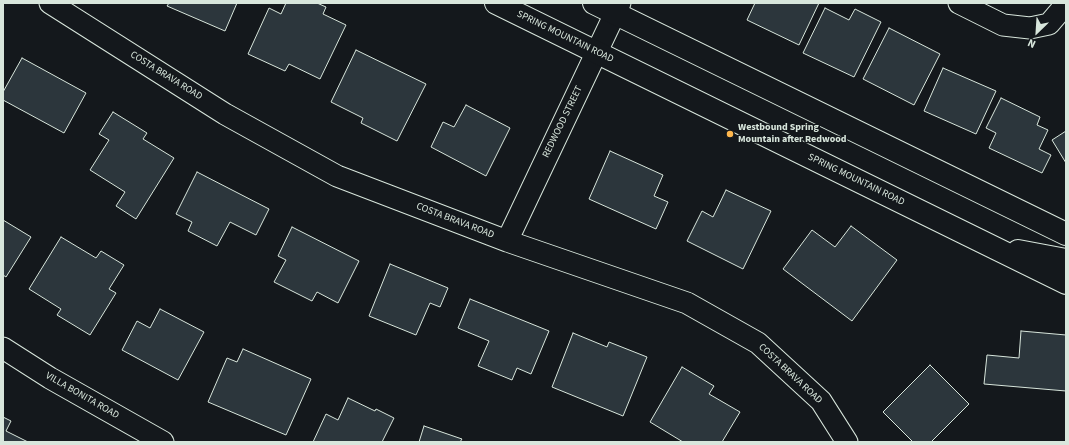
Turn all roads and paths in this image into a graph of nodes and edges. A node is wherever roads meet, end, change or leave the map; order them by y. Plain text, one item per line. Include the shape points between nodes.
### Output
1 (50, 3) edge
2 (496, 3) edge
3 (594, 3) edge
4 (959, 3) edge
5 (1066, 4) edge
6 (618, 8) edge
7 (596, 52) junction
8 (1066, 234) edge
9 (506, 241) junction
10 (990, 246) junction
11 (1066, 260) edge
12 (1066, 283) edge
13 (3, 348) edge
14 (163, 442) edge
15 (847, 442) edge

1 - 9 street, COSTA BRAVA ROAD via 225,114 337,176
2 - 7 main road, SPRING MOUNTAIN ROAD
3 - 6 main road
4 - 5 street via 1003,25 1030,28 1049,24
6 - 7 street, REDWOOD STREET
6 - 8 main road
7 - 9 street, REDWOOD STREET
7 - 10 main road, SPRING MOUNTAIN ROAD
9 - 15 street, COSTA BRAVA ROAD via 687,303 758,343 821,401
10 - 11 main road
10 - 12 main road, SPRING MOUNTAIN ROAD
13 - 14 street, VILLA BONITA ROAD via 50,378

